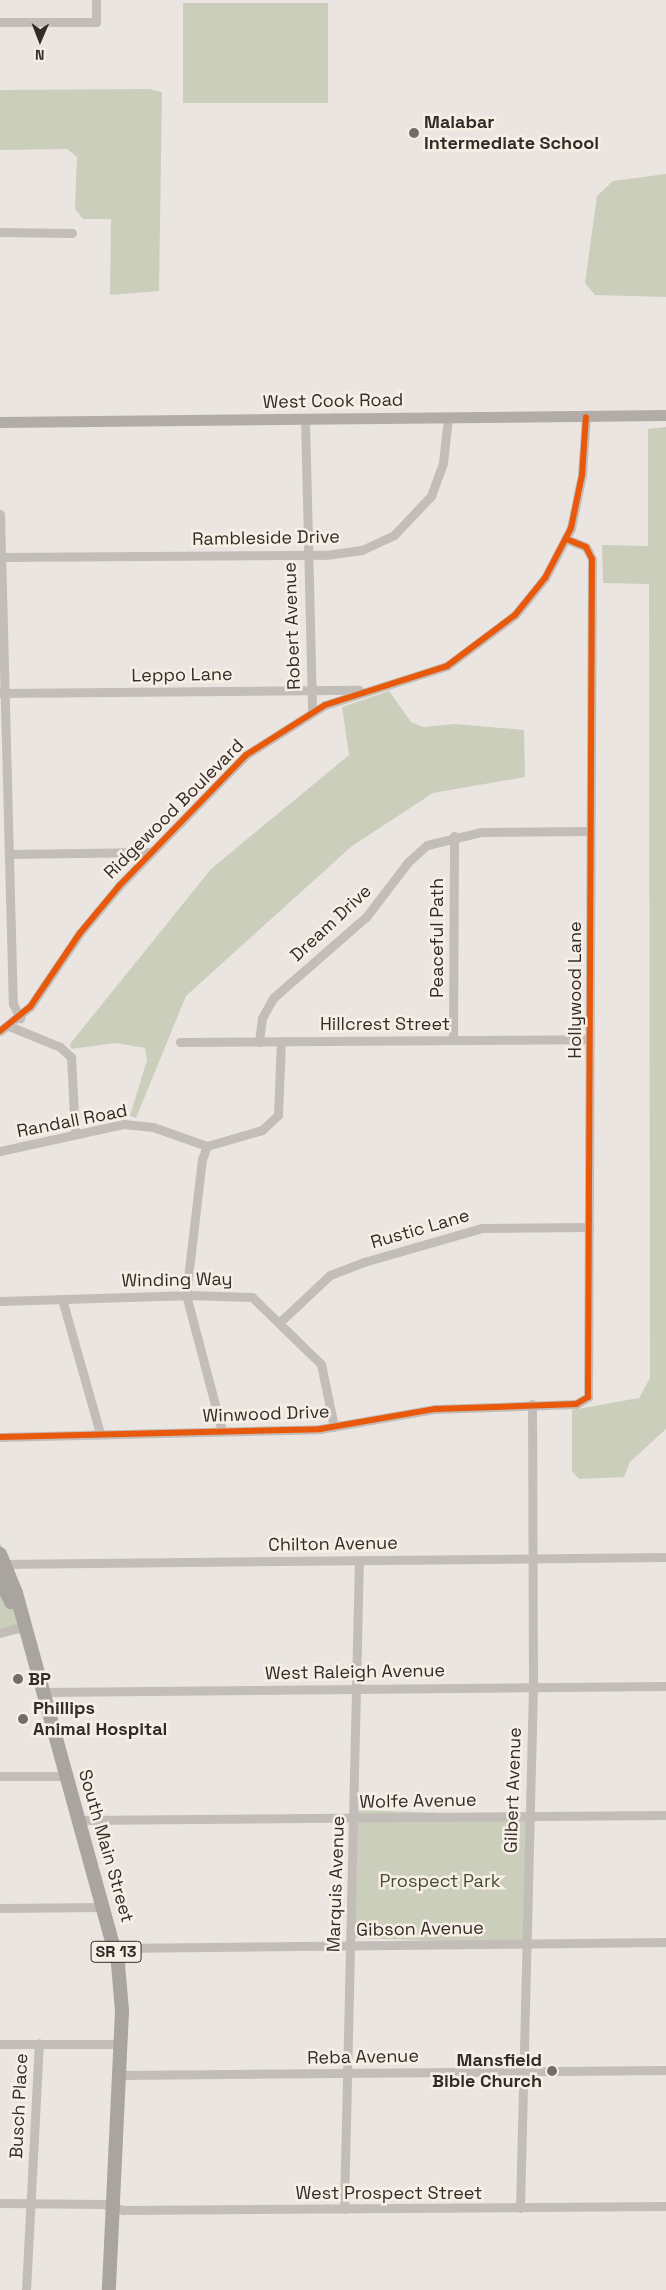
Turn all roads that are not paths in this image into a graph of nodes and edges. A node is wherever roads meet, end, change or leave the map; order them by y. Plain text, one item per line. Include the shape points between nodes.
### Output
1 (96, 0) edge
2 (0, 22) edge
3 (0, 232) edge
4 (72, 233) dead end
5 (666, 415) edge
6 (586, 417) junction
7 (448, 418) junction
8 (305, 419) junction
9 (0, 422) edge
10 (0, 514) edge
11 (566, 539) junction
12 (307, 555) junction
13 (0, 557) edge
14 (310, 690) junction
15 (364, 690) junction
16 (2, 693) edge
17 (312, 711) junction
18 (590, 831) junction
19 (454, 836) junction
20 (150, 852) junction
21 (9, 854) junction
22 (20, 1018) junction
23 (8, 1026) junction
24 (0, 1031) edge
25 (590, 1039) junction
26 (453, 1040) junction
27 (281, 1041) junction
28 (180, 1042) dead end
29 (259, 1042) junction
30 (75, 1134) junction
31 (207, 1146) junction
32 (0, 1152) edge
33 (589, 1227) junction
34 (186, 1295) junction
35 (62, 1299) junction
36 (0, 1301) edge
37 (281, 1321) junction
38 (532, 1404) junction
39 (334, 1428) junction
40 (222, 1431) junction
41 (100, 1433) junction
42 (0, 1437) edge
43 (666, 1557) edge
44 (532, 1558) junction
45 (1, 1560) edge
46 (359, 1560) junction
47 (0, 1580) edge
48 (24, 1626) junction
49 (0, 1632) edge
50 (666, 1686) edge
51 (532, 1687) junction
52 (356, 1689) junction
53 (44, 1692) junction
54 (0, 1776) edge
55 (66, 1776) junction
56 (666, 1815) edge
57 (529, 1816) junction
58 (354, 1818) junction
59 (80, 1820) junction
60 (104, 1907) junction
61 (0, 1908) edge
62 (666, 1942) edge
63 (525, 1944) junction
64 (350, 1946) junction
65 (115, 1948) junction
66 (0, 2044) edge
67 (39, 2044) junction
68 (121, 2044) junction
69 (666, 2070) edge
70 (523, 2072) junction
71 (349, 2073) junction
72 (120, 2075) junction
73 (0, 2203) edge
74 (30, 2203) junction
75 (666, 2206) edge
76 (520, 2208) junction
77 (344, 2209) junction
78 (113, 2210) junction
79 (26, 2290) edge
80 (109, 2290) edge

1 - 2 street via 96,22
3 - 4 street
5 - 6 main road, West Cook Road
6 - 7 main road, West Cook Road
6 - 11 street, Ridgewood Boulevard via 581,482
7 - 8 main road, West Cook Road
7 - 12 street, Rambleside Drive via 440,474 416,515 374,546
8 - 9 main road, West Cook Road
8 - 12 street, Robert Avenue
10 - 13 street
11 - 15 street, Ridgewood Boulevard via 526,603 474,650 434,671
11 - 18 street, Hollywood Lane via 586,547 592,559
12 - 13 street, Rambleside Drive
12 - 14 street, Robert Avenue
13 - 16 street
14 - 15 street, Leppo Lane
14 - 16 street, Leppo Lane
14 - 17 street, Robert Avenue
15 - 17 street, Ridgewood Boulevard
16 - 21 street
17 - 20 street, Ridgewood Boulevard via 246,755
18 - 19 street, Dream Drive
18 - 25 street, Hollywood Lane
19 - 26 street, Peaceful Path
19 - 29 street, Dream Drive via 420,850 366,917 278,993 262,1018
20 - 21 street
20 - 22 street, Ridgewood Boulevard via 90,920
21 - 22 street via 14,1004
22 - 23 street, Ridgewood Boulevard
23 - 24 street, Ridgewood Boulevard
23 - 30 street via 60,1046 71,1057
25 - 26 street, Hillcrest Street
25 - 33 street, Hollywood Lane
26 - 27 street, Hillcrest Street
27 - 29 street, Hillcrest Street
27 - 31 street via 281,1109 274,1122 254,1134
28 - 29 street, Hillcrest Street
30 - 31 street, Randall Road via 144,1125
30 - 32 street, Randall Road
31 - 34 street via 202,1159
33 - 37 street, Rustic Lane via 482,1228 364,1262 324,1279
33 - 38 street, Hollywood Lane via 588,1397 576,1404
34 - 35 street, Winding Way
34 - 37 street, Winding Way via 252,1297
34 - 40 street
35 - 36 street, Winding Way
35 - 41 street
37 - 39 street, Winding Way via 325,1372
38 - 39 street, Winwood Drive via 453,1407
38 - 44 street, Gilbert Avenue
39 - 40 street, Winwood Drive
40 - 41 street, Winwood Drive
41 - 42 street, Winwood Drive
43 - 44 street, Chilton Avenue
44 - 46 street, Chilton Avenue
44 - 51 street, Gilbert Avenue
45 - 46 street, Chilton Avenue
45 - 48 highway, South Main Street / SR 13
46 - 52 street, Marquis Avenue
47 - 48 highway, South Main Street / SR 13
48 - 49 street
48 - 53 highway, South Main Street / SR 13
50 - 51 street, West Raleigh Avenue
51 - 52 street, West Raleigh Avenue
51 - 57 street, Gilbert Avenue
52 - 53 street, West Raleigh Avenue
52 - 58 street, Marquis Avenue
53 - 55 highway, South Main Street / SR 13
54 - 55 street
55 - 59 highway, South Main Street / SR 13
56 - 57 street, Wolfe Avenue
57 - 58 street, Wolfe Avenue
57 - 63 street, Gilbert Avenue
58 - 59 street, Wolfe Avenue
58 - 64 street, Marquis Avenue
59 - 60 highway, South Main Street / SR 13
60 - 61 street
60 - 65 highway, South Main Street / SR 13
62 - 63 street, Gibson Avenue
63 - 64 street, Gibson Avenue
63 - 70 street, Gilbert Avenue
64 - 65 street, Gibson Avenue
64 - 71 street, Marquis Avenue
65 - 68 highway, South Main Street / SR 13
66 - 67 street
67 - 68 street
67 - 74 street, Busch Place
68 - 72 highway, South Main Street / SR 13
69 - 70 street, Reba Avenue
70 - 71 street, Reba Avenue
70 - 76 street, Gilbert Avenue
71 - 72 street, Reba Avenue
71 - 77 street, Marquis Avenue
72 - 78 highway, South Main Street / SR 13
73 - 74 street, West Prospect Street
74 - 78 street, West Prospect Street via 103,2204
74 - 79 street, Busch Place
75 - 76 street, West Prospect Street
76 - 77 street, West Prospect Street
77 - 78 street, West Prospect Street
78 - 80 highway, South Main Street / SR 13

